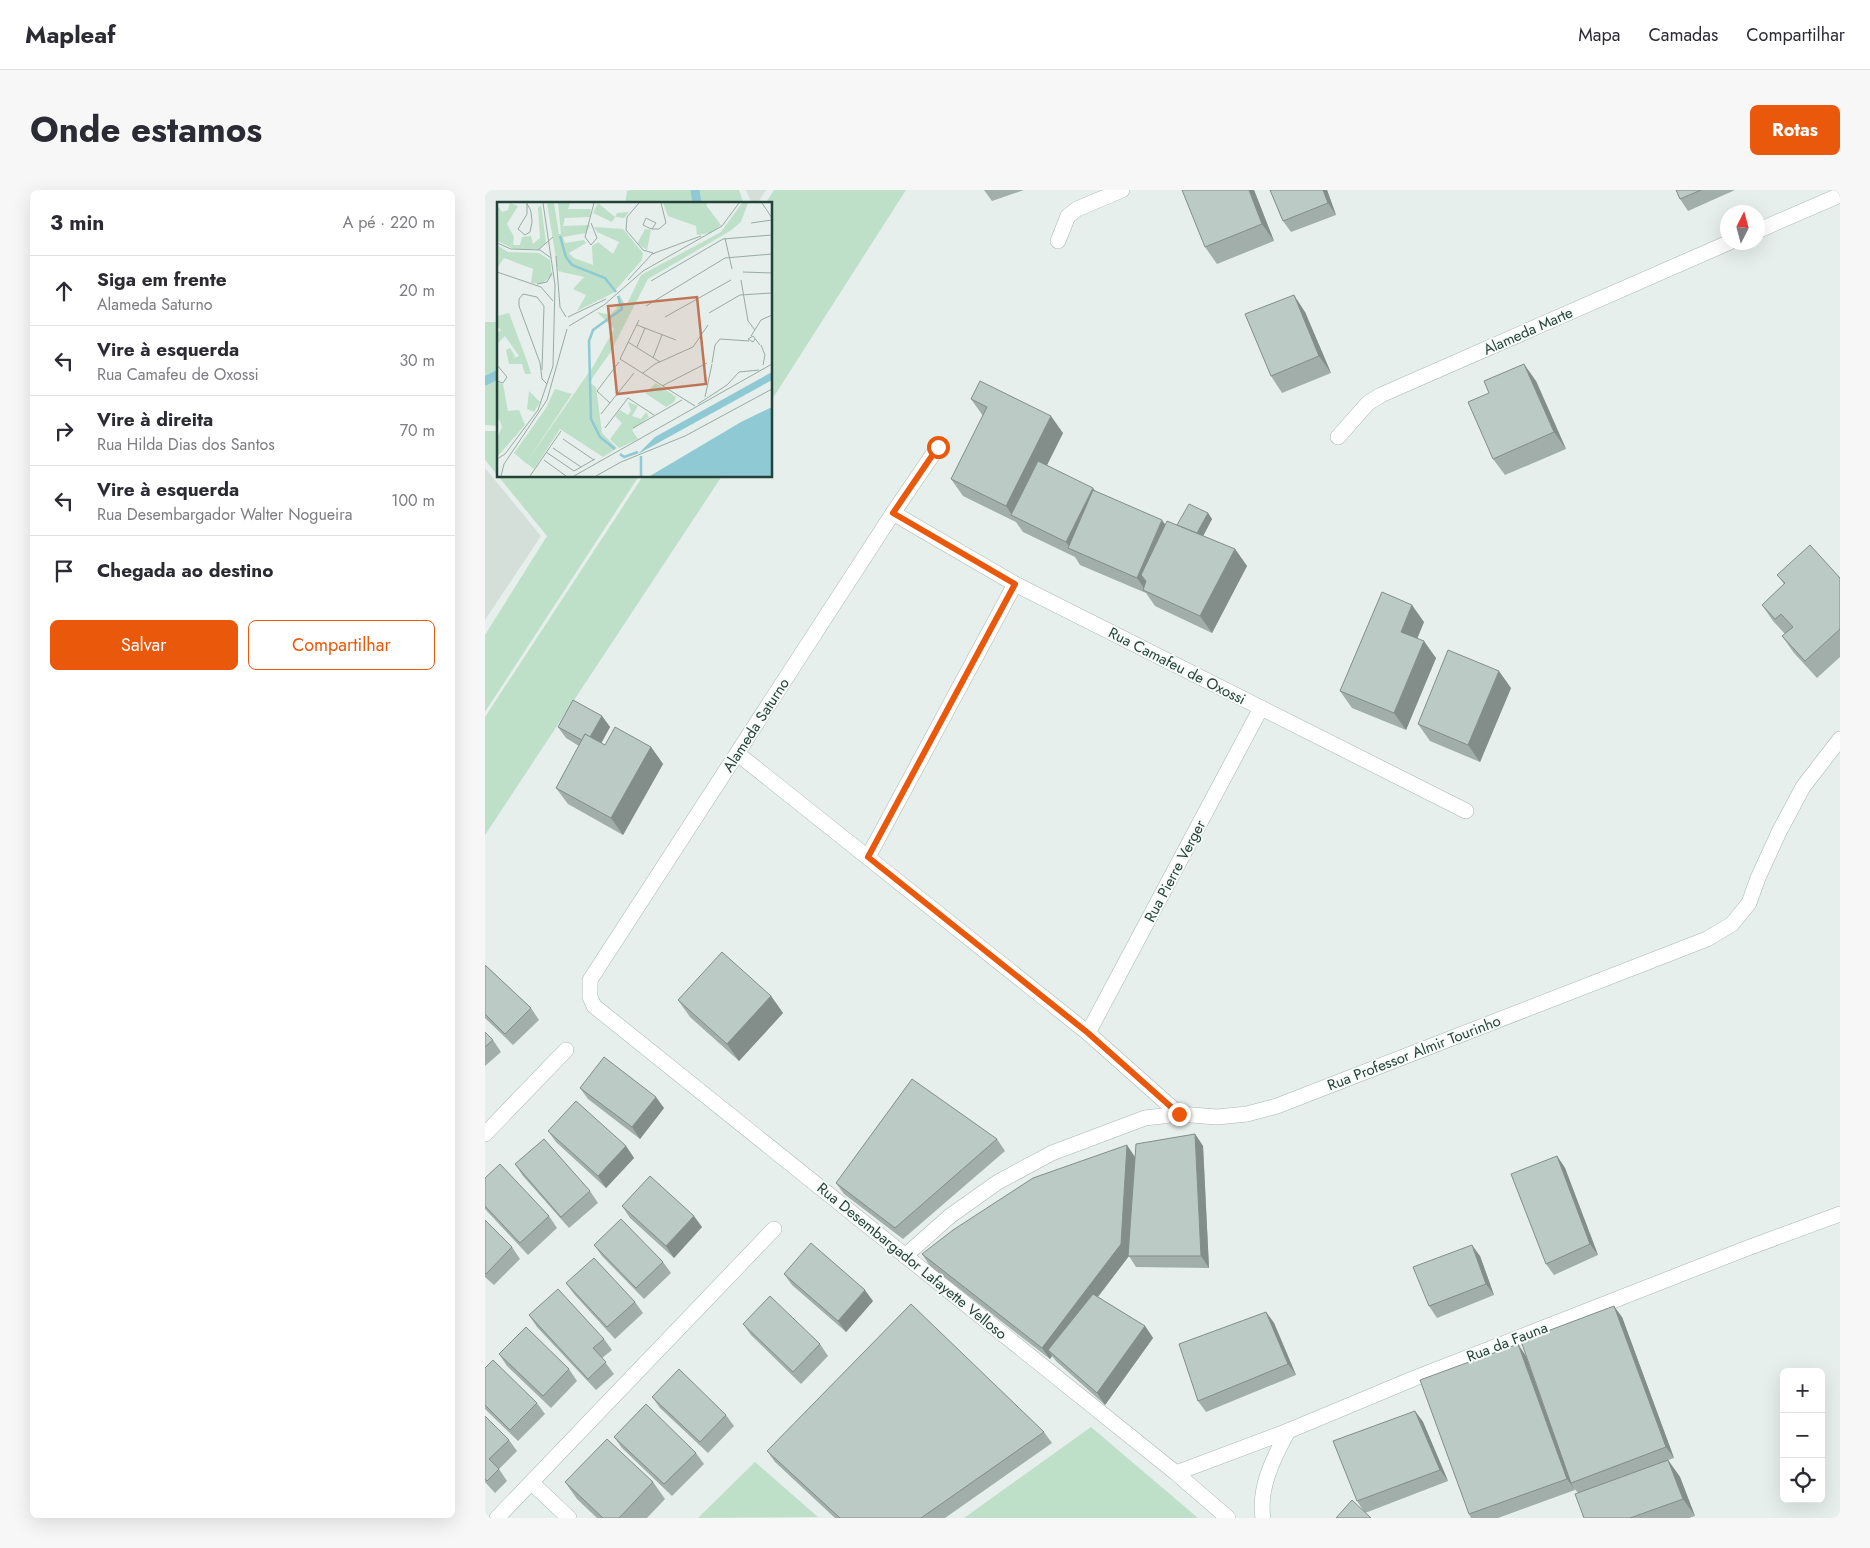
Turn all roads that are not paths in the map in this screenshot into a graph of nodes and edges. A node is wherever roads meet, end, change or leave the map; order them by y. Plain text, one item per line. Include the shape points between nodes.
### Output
1 (1122, 190) edge
2 (1840, 195) edge
3 (1765, 228) edge
4 (1058, 241) dead end
5 (1720, 246) edge
6 (1338, 436) dead end
7 (938, 447) dead end
8 (893, 513) junction
9 (1015, 584) junction
10 (1261, 708) junction
11 (1840, 739) edge
12 (737, 754) junction
13 (1466, 811) dead end
14 (868, 857) junction
15 (594, 1006) joint
16 (1088, 1033) junction
17 (566, 1050) dead end
18 (1179, 1114) junction
19 (485, 1134) edge
20 (1840, 1214) edge
21 (774, 1229) dead end
22 (905, 1256) junction
23 (1287, 1431) junction
24 (1176, 1474) junction
25 (532, 1482) junction
26 (505, 1515) edge
27 (569, 1518) edge
28 (1228, 1518) edge
29 (1263, 1518) edge

1 - 4 street via 1068,216
2 - 3 street
5 - 6 street, Alameda Marte via 1381,395 1368,403
7 - 8 street, Alameda Saturno
8 - 9 street, Rua Camafeu de Oxossi
8 - 12 street, Alameda Saturno
9 - 10 street, Rua Camafeu de Oxossi
9 - 14 street
10 - 13 street, Rua Camafeu de Oxossi
10 - 16 street, Rua Pierre Verger
11 - 18 street, Rua Professor Almir Tourinho via 1803,787 1749,903 1732,924 1707,939 1277,1106 1217,1117
12 - 14 street
12 - 15 street, Alameda Saturno via 590,980 590,997
14 - 16 street
15 - 22 street, Rua Desembargador Lafayette Velloso
16 - 18 street
17 - 19 street
18 - 22 street, Rua Professor Almir Tourinho via 1145,1118 1052,1153 998,1182 950,1216
20 - 23 street, Rua da Fauna via 1487,1349
21 - 25 street
22 - 24 street, Rua Desembargador Lafayette Velloso
23 - 24 street, Rua da Fauna
23 - 29 street via 1266,1483 1261,1508
24 - 28 street, Rua Desembargador Lafayette Velloso
25 - 26 street
25 - 27 street

